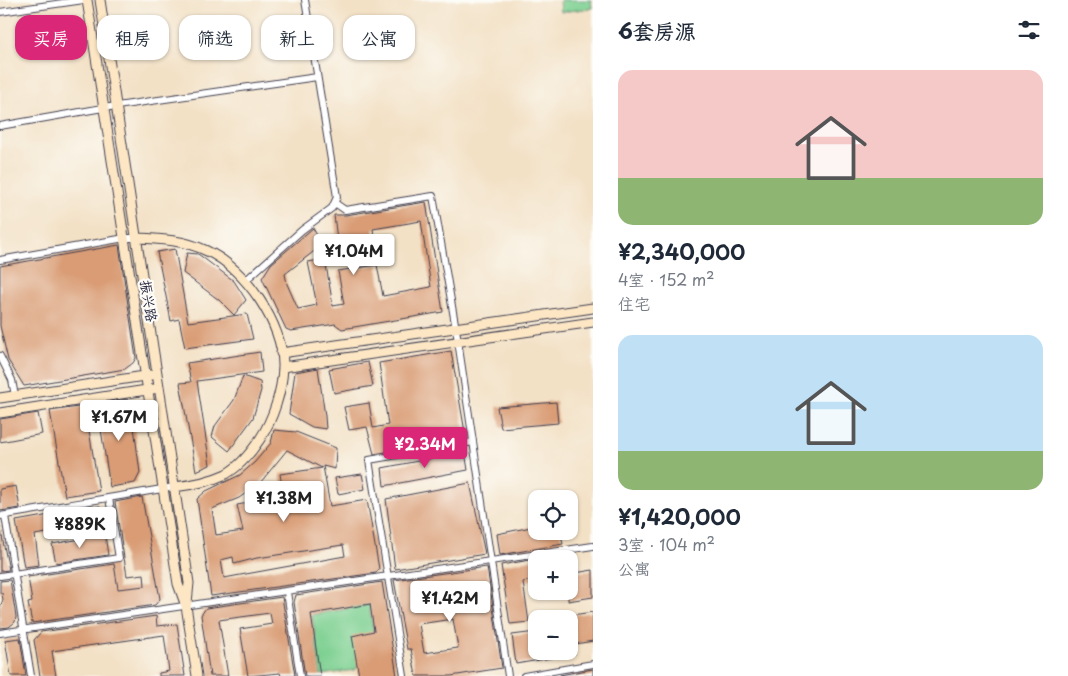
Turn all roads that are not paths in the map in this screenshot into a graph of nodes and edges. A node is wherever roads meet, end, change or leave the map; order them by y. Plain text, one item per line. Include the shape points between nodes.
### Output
1 (84, 0) edge
2 (88, 0) edge
3 (100, 0) edge
4 (305, 0) edge
5 (0, 12) edge
6 (317, 77) junction
7 (115, 106) junction
8 (104, 108) junction
9 (0, 126) edge
10 (335, 203) junction
11 (125, 238) junction
12 (137, 238) junction
13 (0, 260) edge
14 (246, 280) junction
15 (593, 308) edge
16 (593, 322) edge
17 (455, 327) junction
18 (458, 342) junction
19 (281, 353) junction
20 (0, 356) edge
21 (283, 367) junction
22 (156, 374) junction
23 (146, 376) junction
24 (148, 389) junction
25 (158, 389) junction
26 (15, 396) junction
27 (0, 398) edge
28 (0, 412) edge
29 (473, 442) junction
30 (174, 487) junction
31 (164, 489) junction
32 (109, 498) junction
33 (2, 516) edge
34 (593, 546) edge
35 (492, 560) junction
36 (14, 574) junction
37 (0, 576) edge
38 (389, 577) junction
39 (287, 592) junction
40 (186, 606) junction
41 (23, 629) junction
42 (0, 633) edge
43 (593, 664) edge
44 (31, 676) edge
45 (197, 676) edge
46 (300, 676) edge
47 (404, 676) edge
48 (508, 676) edge
49 (524, 676) edge

1 - 5 street
2 - 8 main road, 振兴路
3 - 7 main road, 振兴路
4 - 6 street
6 - 7 street
6 - 10 street via 337,197
7 - 8 street
7 - 12 main road, 振兴路
8 - 9 street
8 - 11 main road, 振兴路
10 - 14 street
10 - 17 street via 345,210 433,196
11 - 12 street
11 - 13 street
11 - 23 main road, 振兴路
12 - 14 main road via 174,240 207,250
12 - 22 main road, 振兴路
14 - 19 main road via 263,303
15 - 17 main road
16 - 18 main road
17 - 18 street
17 - 19 main road
18 - 21 main road
18 - 29 street
19 - 21 main road
20 - 26 street via 12,380
21 - 30 main road via 279,395 269,426 251,452 227,474 202,483
22 - 23 main road
22 - 25 main road, 振兴路
23 - 24 main road, 振兴路
23 - 26 main road
24 - 25 main road
24 - 28 main road
24 - 31 main road, 振兴路
25 - 30 main road, 振兴路
26 - 27 main road
29 - 35 street
29 - 38 street via 369,460
30 - 31 street
30 - 40 main road, 振兴路 via 189,583
31 - 32 street
31 - 40 main road, 振兴路 via 178,584
32 - 33 street
32 - 36 street via 119,558
33 - 36 street
34 - 35 street
35 - 38 street
35 - 48 street
36 - 37 street
36 - 41 street
38 - 39 street
38 - 47 street
39 - 40 street
39 - 46 street
40 - 41 street
40 - 45 main road, 振兴路
41 - 42 street
41 - 44 street
43 - 49 street

